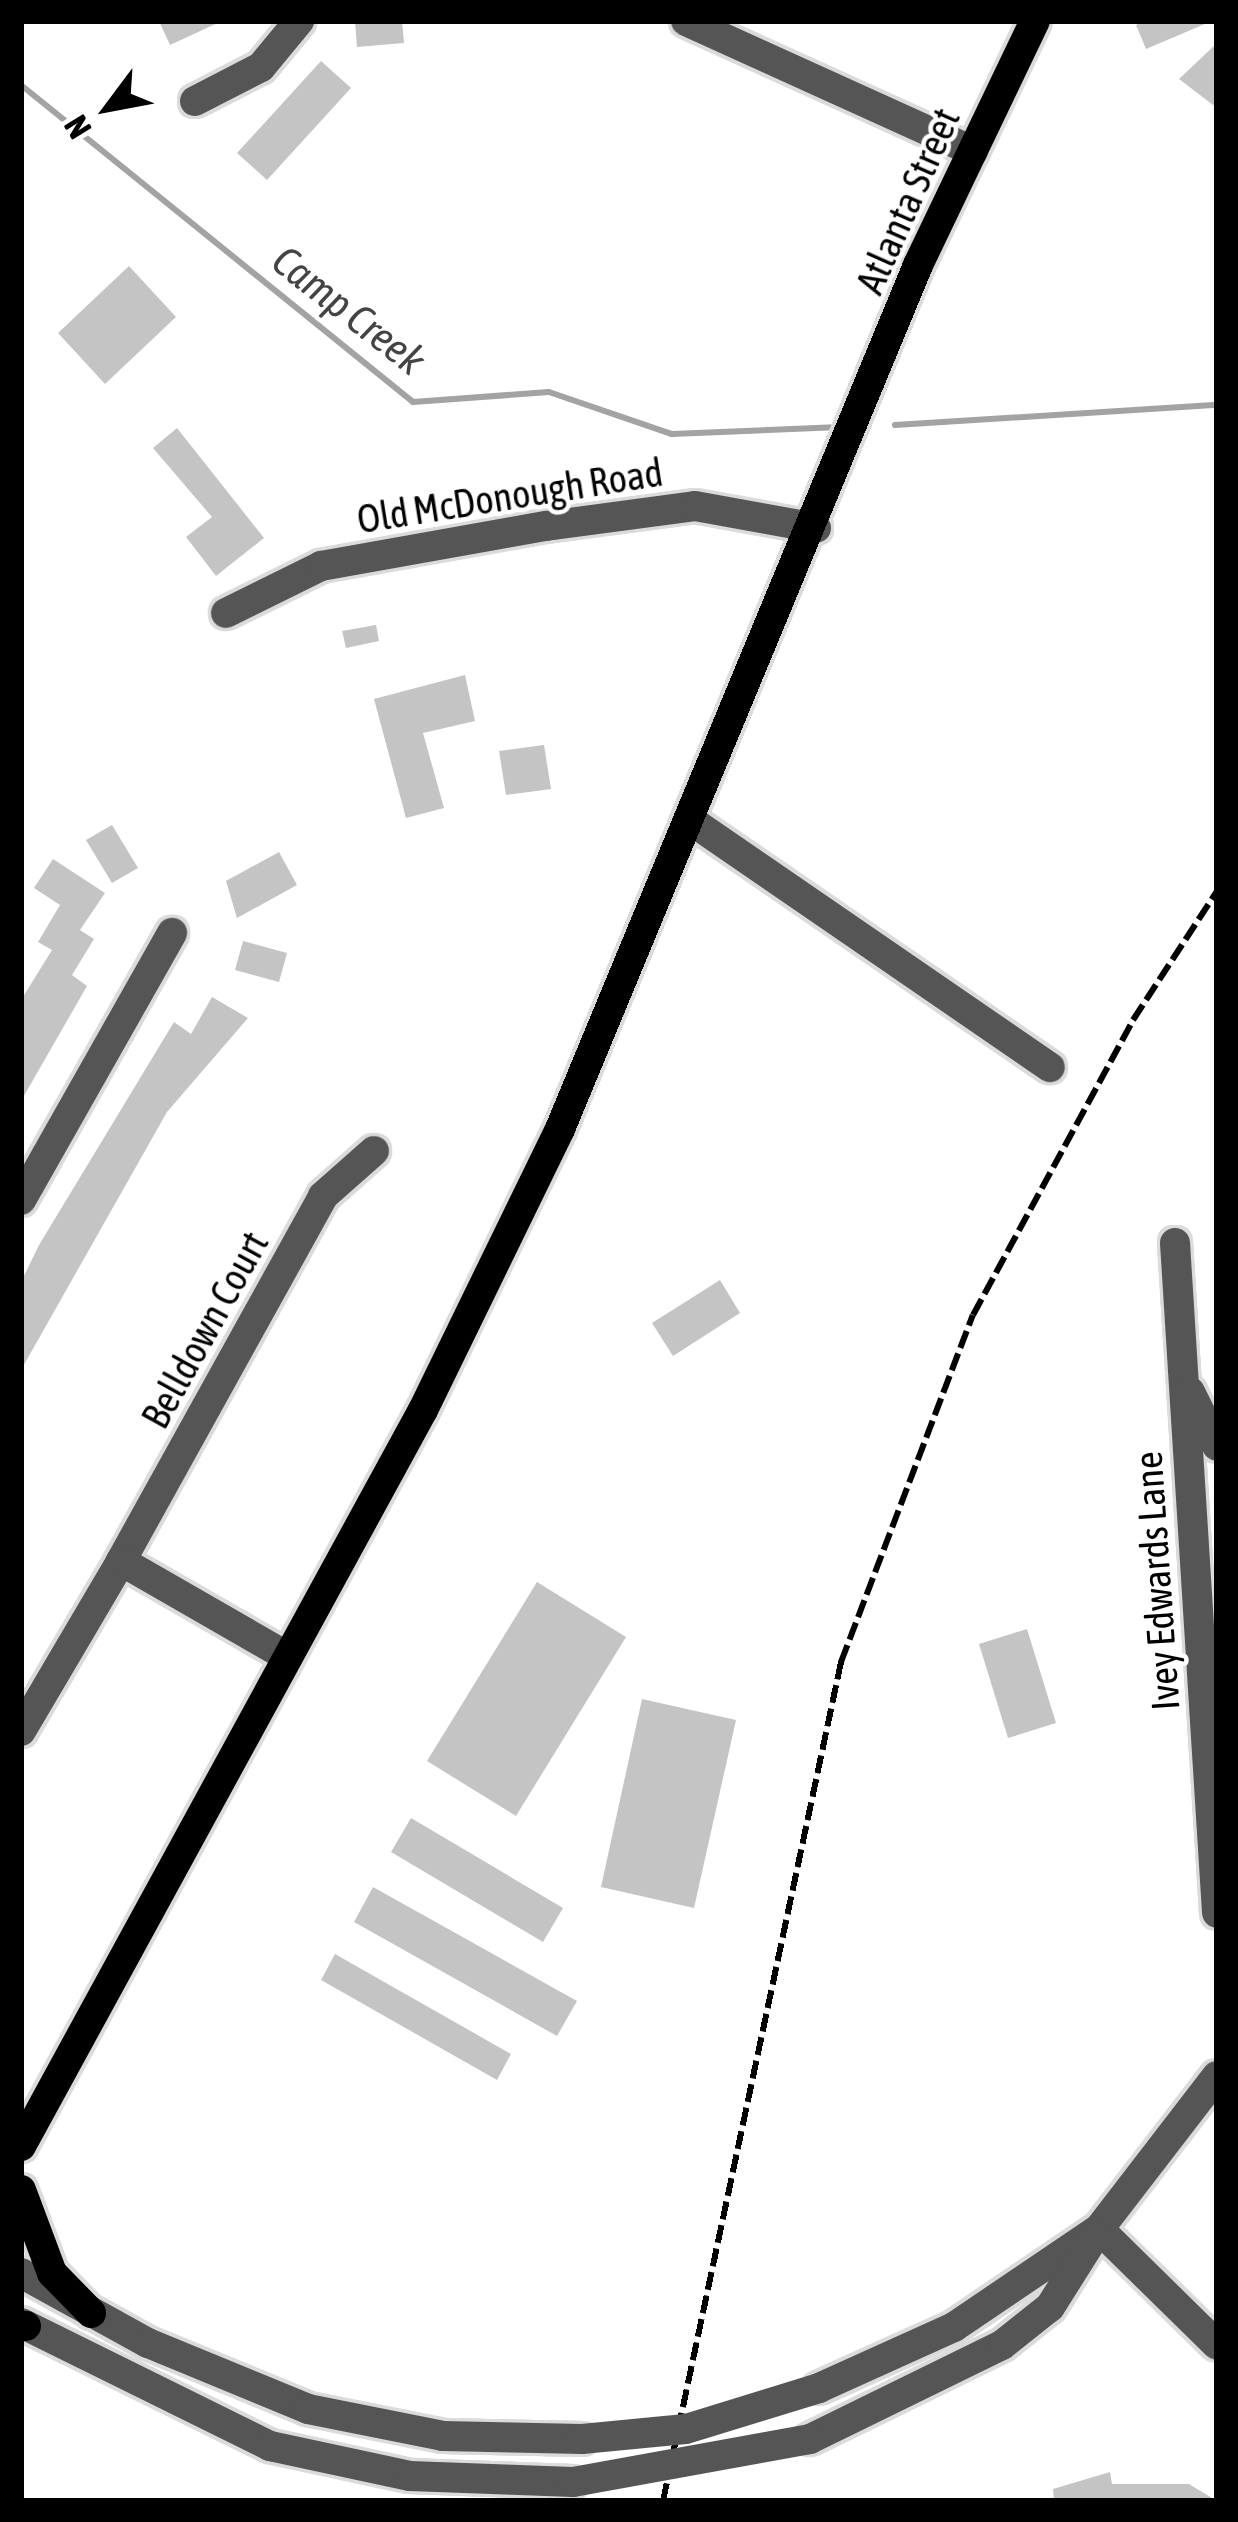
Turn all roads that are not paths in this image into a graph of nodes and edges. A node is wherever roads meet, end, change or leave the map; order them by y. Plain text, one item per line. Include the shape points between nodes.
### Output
1 (299, 21) edge
2 (686, 21) edge
3 (1035, 21) edge
4 (196, 101) dead end
5 (973, 151) junction
6 (816, 528) junction
7 (226, 613) dead end
8 (693, 822) junction
9 (172, 933) dead end
10 (1050, 1067) dead end
11 (374, 1151) dead end
12 (21, 1200) edge
13 (1175, 1244) dead end
14 (1184, 1381) junction
15 (1217, 1446) edge
16 (121, 1561) junction
17 (286, 1656) junction
18 (21, 1731) edge
19 (1217, 1913) edge
20 (1217, 2076) edge
21 (21, 2146) edge
22 (21, 2190) edge
23 (1099, 2229) junction
24 (21, 2273) edge
25 (91, 2313) junction
26 (23, 2325) edge
27 (1217, 2345) edge

1 - 4 street via 261,67
2 - 5 street
3 - 5 main road, Atlanta Street
5 - 6 main road, Atlanta Street
6 - 7 street, Old McDonough Road via 695,506 546,526 321,566
6 - 8 main road, Atlanta Street
8 - 10 street
8 - 17 main road, Atlanta Street via 423,1410
9 - 12 street
11 - 16 street, Belldown Court via 323,1196
13 - 14 street, Ivey Edwards Lane
14 - 15 street
14 - 19 street, Ivey Edwards Lane
16 - 17 street
16 - 18 street, Belldown Court
17 - 21 main road, Atlanta Street
20 - 23 street
22 - 25 main road via 52,2273
23 - 25 street, bridge via 954,2326 819,2388 686,2429 582,2439 466,2438 352,2421 246,2387
23 - 26 street, bridge via 1050,2307 1002,2345 810,2439 573,2482 410,2476 270,2446
23 - 27 street
24 - 25 street

